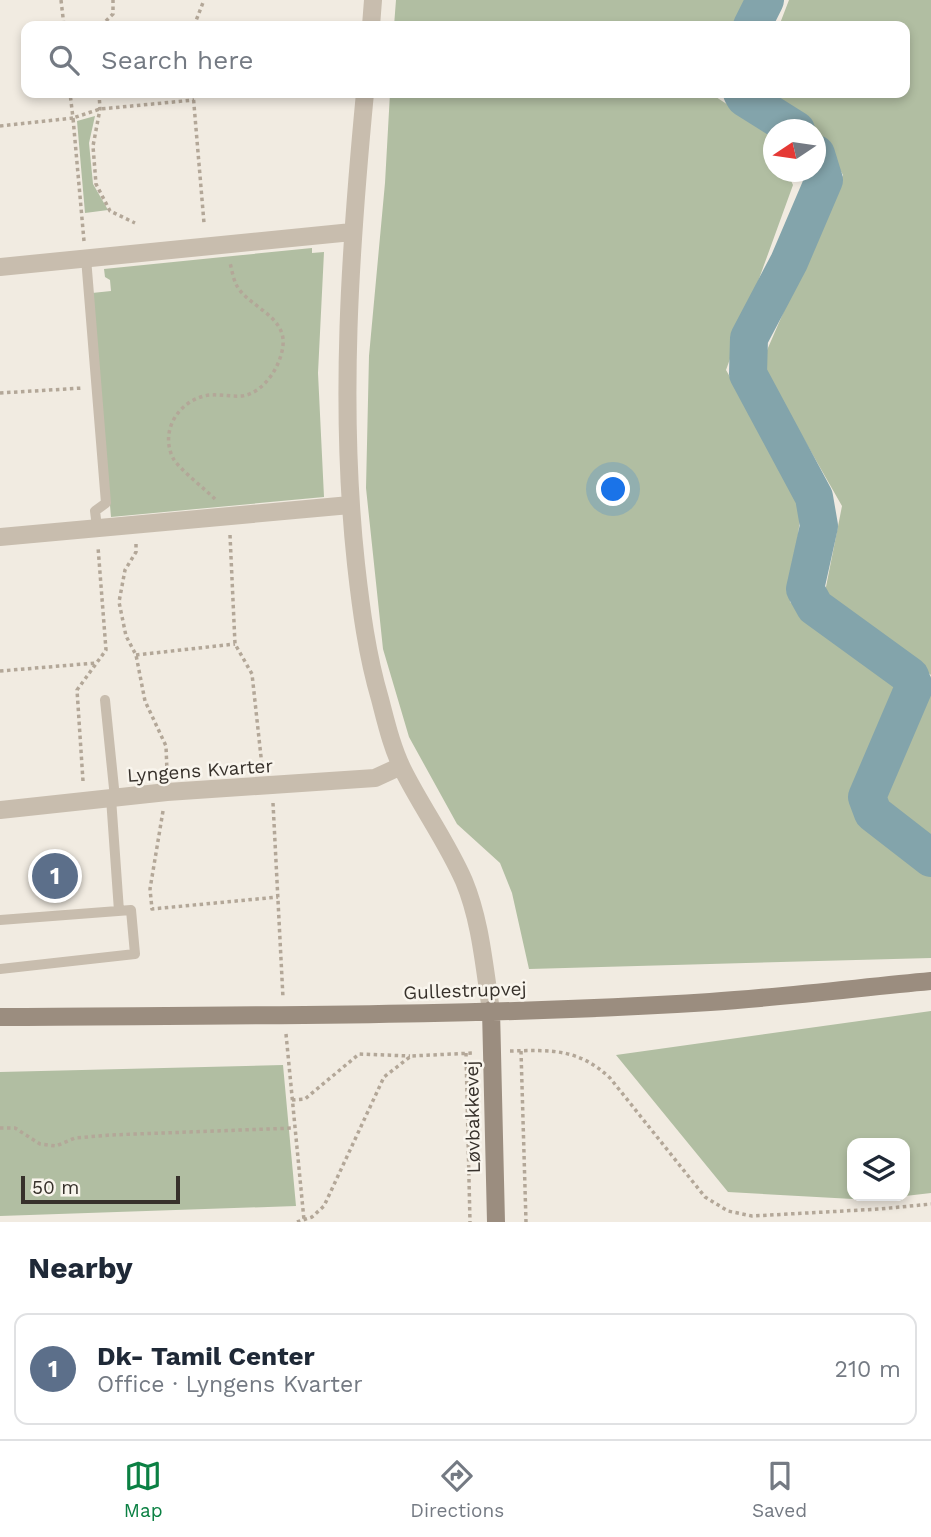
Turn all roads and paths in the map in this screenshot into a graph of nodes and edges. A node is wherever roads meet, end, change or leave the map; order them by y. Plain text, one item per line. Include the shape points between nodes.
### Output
1 (61, 0) edge
2 (113, 0) edge
3 (204, 0) edge
4 (373, 0) edge
5 (63, 21) edge
6 (106, 21) edge
7 (196, 21) edge
8 (371, 21) edge
9 (71, 98) edge
10 (99, 98) edge
11 (365, 98) edge
12 (194, 100) joint
13 (100, 109) junction
14 (73, 118) junction
15 (0, 126) edge
16 (135, 223) dead end
17 (204, 223) dead end
18 (352, 232) junction
19 (226, 244) junction
20 (86, 258) junction
21 (0, 267) edge
22 (96, 387) junction
23 (0, 393) edge
24 (350, 505) junction
25 (232, 516) junction
26 (137, 524) junction
27 (97, 527) junction
28 (0, 537) edge
29 (234, 644) junction
30 (136, 656) junction
31 (96, 663) junction
32 (0, 671) edge
33 (105, 700) dead end
34 (401, 766) junction
35 (262, 776) dead end
36 (167, 792) junction
37 (113, 798) junction
38 (85, 801) junction
39 (275, 807) dead end
40 (0, 810) edge
41 (278, 897) junction
42 (119, 911) junction
43 (0, 920) edge
44 (0, 969) edge
45 (281, 975) dead end
46 (931, 981) edge
47 (491, 1010) junction
48 (0, 1017) edge
49 (521, 1051) junction
50 (492, 1052) junction
51 (466, 1053) junction
52 (411, 1056) junction
53 (290, 1083) dead end
54 (292, 1100) junction
55 (0, 1128) edge
56 (294, 1128) junction
57 (931, 1204) edge
58 (304, 1220) junction
59 (298, 1222) edge
60 (470, 1222) edge
61 (496, 1222) edge
62 (526, 1222) edge

1 - 5 path
2 - 6 path via 113,14
3 - 7 path
4 - 8 street
9 - 14 path
10 - 13 path
11 - 18 street
12 - 13 path
12 - 17 path
13 - 14 path
13 - 16 path via 93,146 96,184 110,211
14 - 15 path
14 - 20 path
18 - 19 street
18 - 24 street via 346,373
19 - 20 street
19 - 25 path via 236,285 277,323 284,342 280,361 265,384 244,396 205,395 183,405 171,424 169,438 173,459
20 - 21 street
20 - 22 lane
22 - 23 path
22 - 27 lane via 106,503 94,511
24 - 25 street
24 - 34 street via 371,665
25 - 26 street
25 - 29 path
26 - 27 street
26 - 30 path via 136,552 125,570 119,602
27 - 28 street
27 - 31 path via 106,650
29 - 30 path
29 - 35 path via 252,674
30 - 36 path via 145,702 166,747
31 - 32 path
31 - 38 path via 77,690
33 - 37 lane
34 - 36 street, Lyngens Kvarter via 375,779
34 - 47 street via 447,847 472,903
36 - 37 street, Lyngens Kvarter
36 - 41 path via 150,888 152,909
37 - 38 street, Lyngens Kvarter
37 - 42 lane
38 - 40 street, Lyngens Kvarter
39 - 41 path
41 - 45 path
42 - 43 lane
42 - 44 lane via 131,910 135,954
46 - 47 street, Gullestrupvej via 709,1002
47 - 48 street, Gullestrupvej
47 - 50 street, Løvbakkevej
49 - 50 path
49 - 57 path via 551,1050 596,1065 705,1197 728,1212 752,1216
49 - 62 path
50 - 51 path
50 - 61 street, Løvbakkevej
51 - 52 path
51 - 60 path
52 - 54 path via 359,1054 305,1099
52 - 58 path via 384,1077 324,1206
53 - 54 path
54 - 56 path
55 - 56 path via 15,1128 40,1144 56,1146 110,1135
56 - 58 path
58 - 59 path

